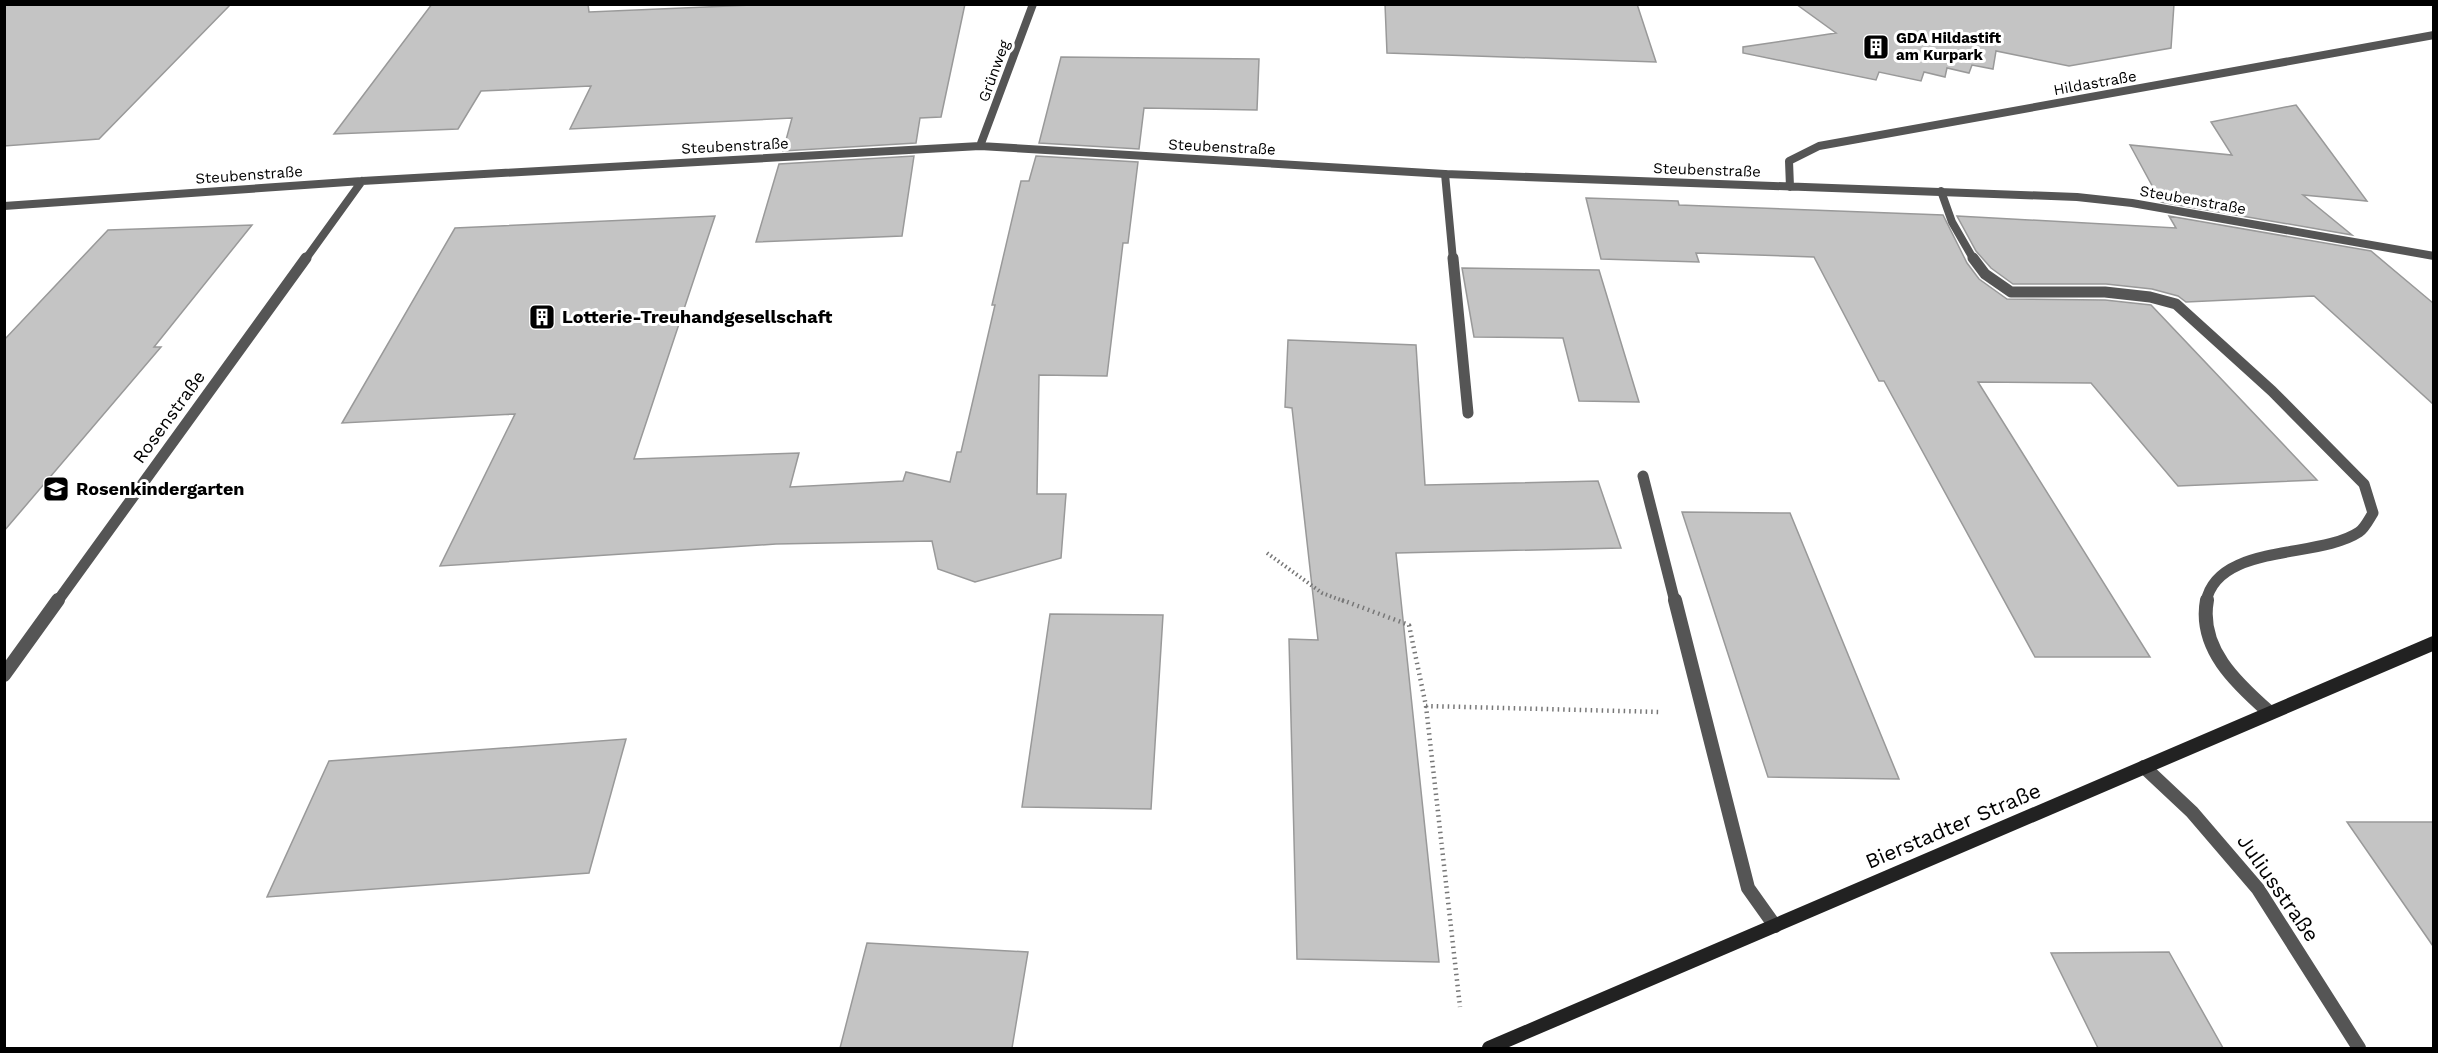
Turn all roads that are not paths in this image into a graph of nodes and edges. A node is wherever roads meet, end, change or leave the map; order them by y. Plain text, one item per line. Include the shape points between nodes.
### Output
1 (1033, 4) edge
2 (2433, 35) edge
3 (980, 146) junction
4 (1445, 174) junction
5 (362, 181) junction
6 (1790, 187) junction
7 (1941, 191) junction
8 (4, 206) edge
9 (2433, 256) edge
10 (1468, 413) dead end
11 (1643, 476) dead end
12 (2433, 644) edge
13 (4, 675) edge
14 (2269, 712) junction
15 (2144, 766) junction
16 (1774, 926) junction
17 (1489, 1048) edge
18 (2359, 1048) edge

1 - 3 street, Grünweg
2 - 6 street, Hildastraße via 1819,146 1788,161
3 - 4 street, Steubenstraße
3 - 5 street, Steubenstraße
4 - 6 street, Steubenstraße
4 - 10 street
5 - 8 street, Steubenstraße
5 - 13 street, Rosenstraße
6 - 7 street, Steubenstraße
7 - 9 street, Steubenstraße via 2132,203
7 - 14 street via 1968,252 1985,274 2002,286 2011,292 2105,292 2176,304 2272,391 2364,484 2374,501 2375,515 2366,529 2347,539 2230,566 2208,583 2202,605 2217,657 2235,682
11 - 16 street via 1748,888
12 - 14 main road, Bierstadter Straße
14 - 15 main road, Bierstadter Straße
15 - 16 main road, Bierstadter Straße
15 - 18 street, Juliusstraße via 2192,812 2258,889
16 - 17 main road, Bierstadter Straße

